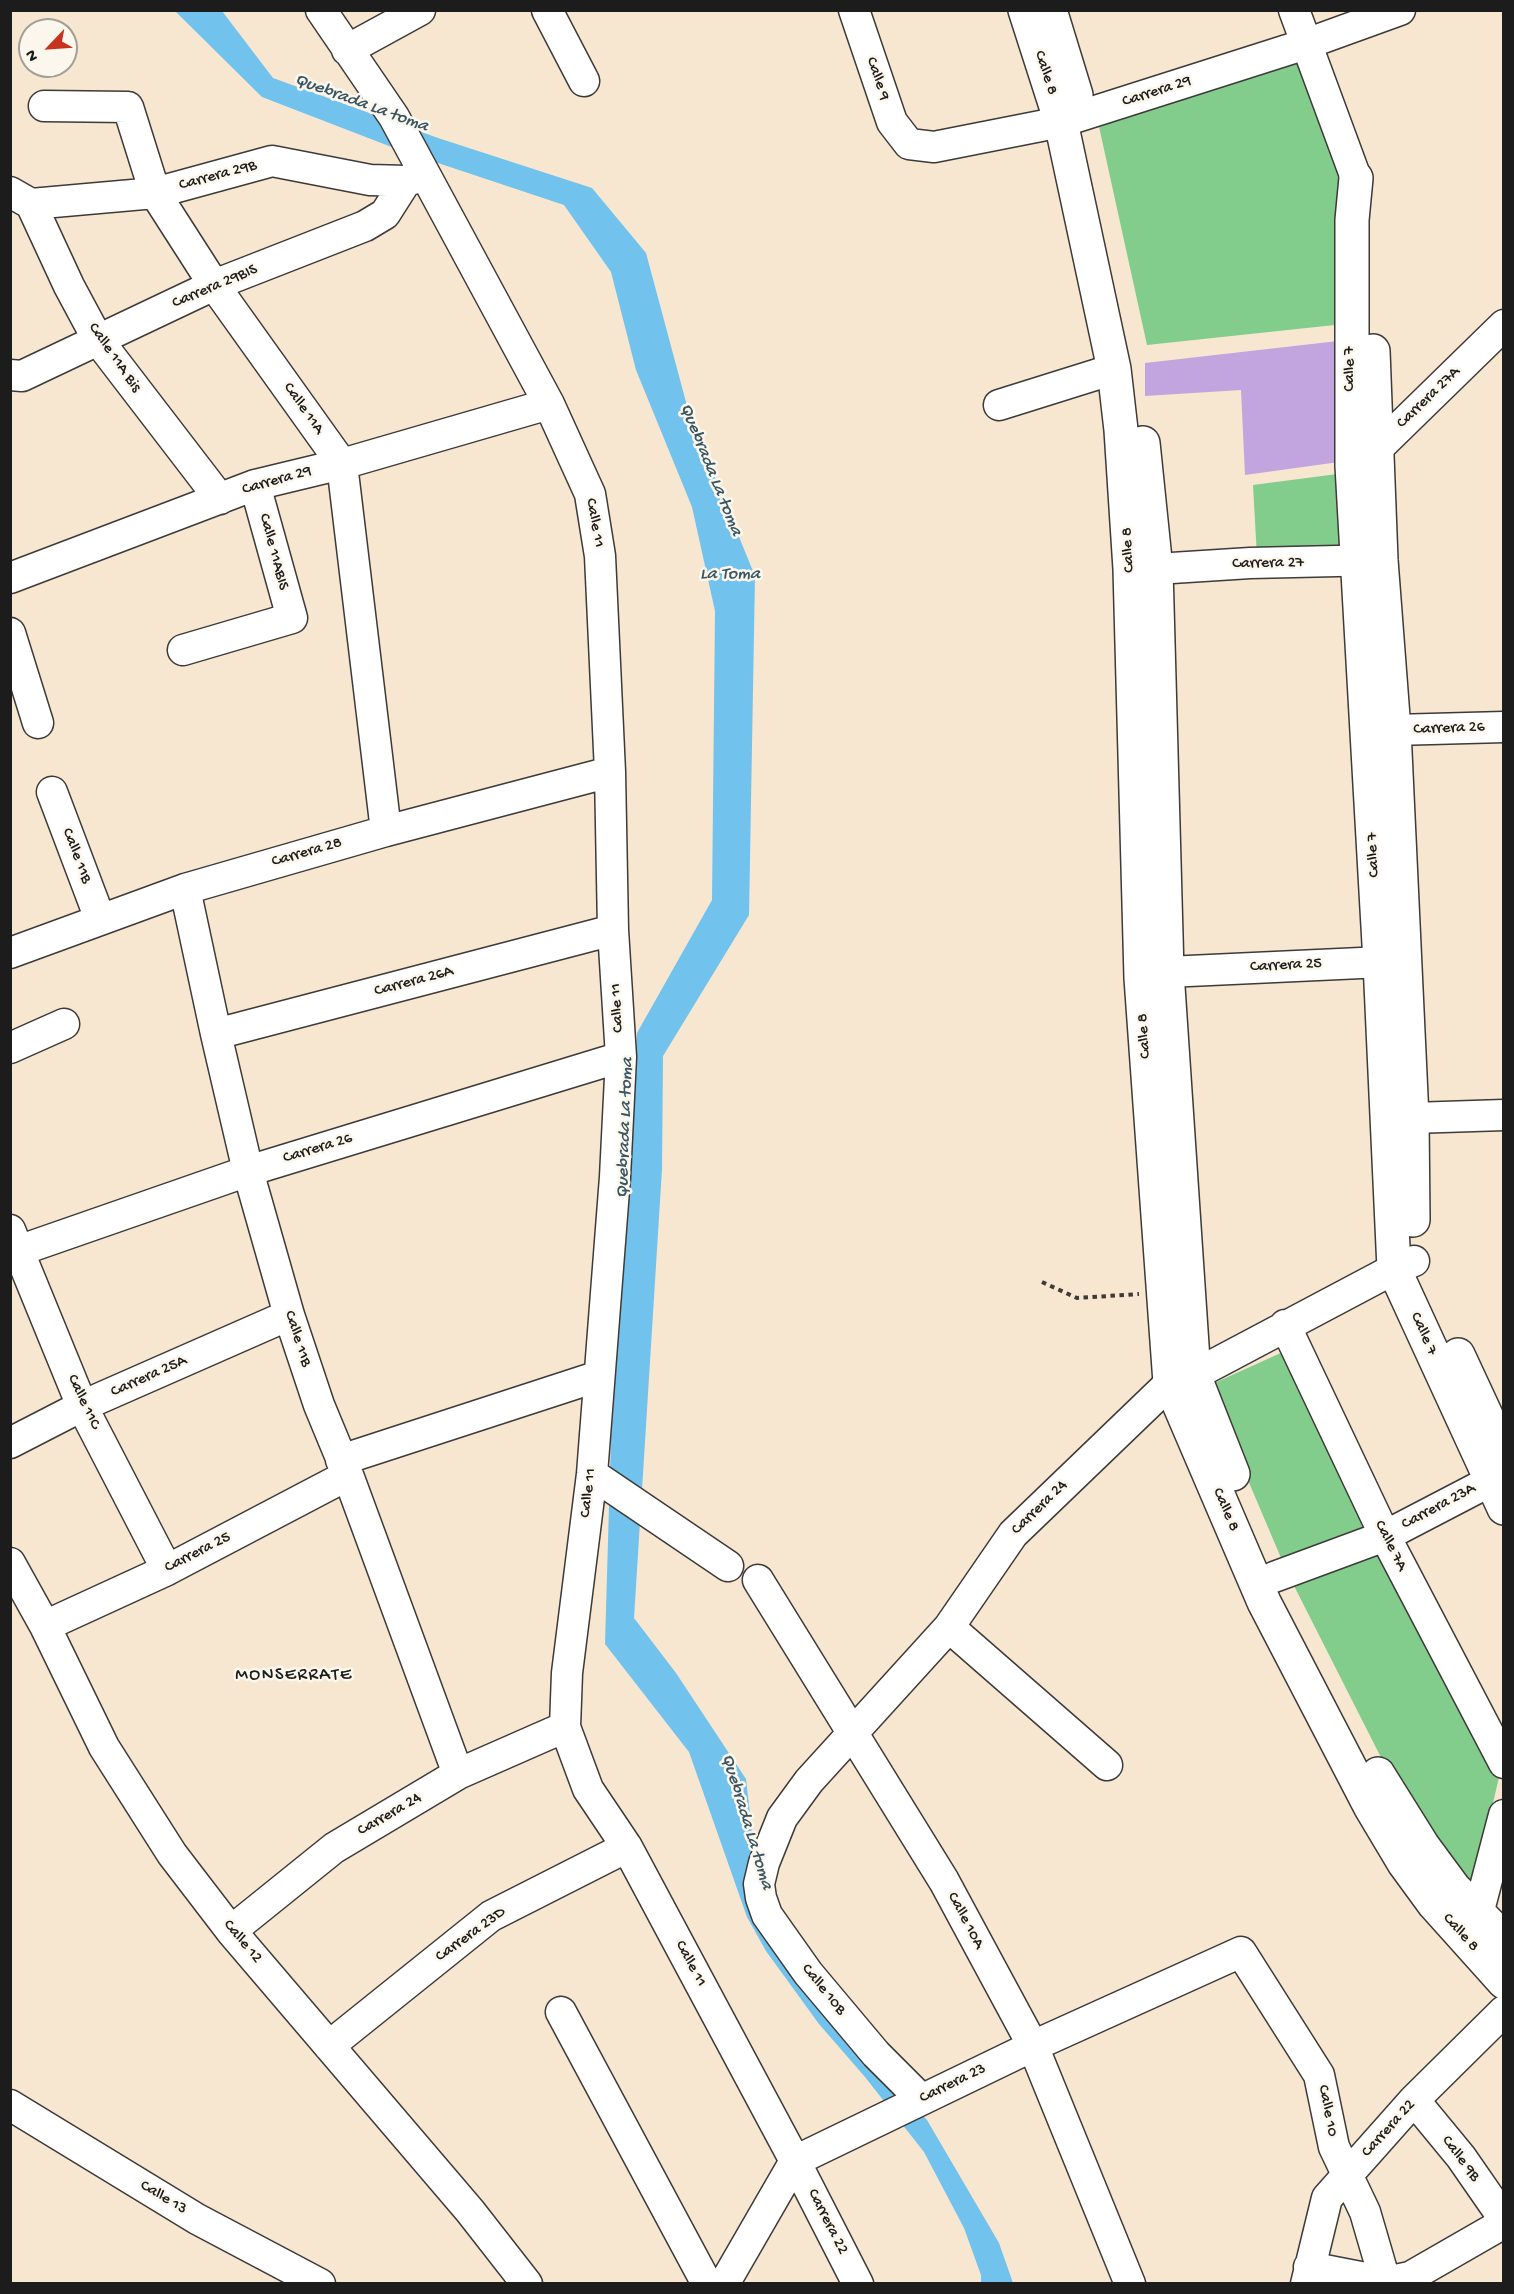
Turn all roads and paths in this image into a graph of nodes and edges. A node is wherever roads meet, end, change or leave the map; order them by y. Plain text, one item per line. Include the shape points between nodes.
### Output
1 (321, 10) edge
2 (420, 10) edge
3 (547, 10) edge
4 (854, 10) edge
5 (1025, 10) edge
6 (1050, 10) edge
7 (1293, 10) edge
8 (1400, 10) edge
9 (1306, 44) junction
10 (348, 50) junction
11 (584, 81) dead end
12 (44, 106) dead end
13 (1072, 118) junction
14 (909, 144) joint
15 (418, 175) junction
16 (1356, 178) joint
17 (155, 193) junction
18 (21, 198) edge
19 (214, 285) junction
20 (1503, 325) edge
21 (98, 340) junction
22 (1114, 369) junction
23 (10, 375) edge
24 (549, 404) junction
25 (999, 405) dead end
26 (1364, 457) junction
27 (342, 464) junction
28 (255, 485) junction
29 (220, 499) junction
30 (1369, 561) junction
31 (1156, 569) junction
32 (10, 578) edge
33 (10, 633) edge
34 (183, 650) dead end
35 (38, 723) dead end
36 (1503, 727) edge
37 (1394, 730) junction
38 (610, 772) junction
39 (52, 792) dead end
40 (386, 831) junction
41 (185, 889) junction
42 (100, 919) junction
43 (613, 930) junction
44 (10, 953) edge
45 (1392, 962) junction
46 (1167, 972) junction
47 (64, 1024) dead end
48 (216, 1034) junction
49 (10, 1048) edge
50 (621, 1057) junction
51 (1503, 1115) edge
52 (1412, 1118) junction
53 (248, 1171) junction
54 (14, 1240) edge
55 (1404, 1265) junction
56 (1042, 1282) dead end
57 (1163, 1292) junction
58 (289, 1315) junction
59 (1285, 1325) junction
60 (599, 1376) junction
61 (1182, 1379) junction
62 (82, 1406) junction
63 (10, 1443) edge
64 (345, 1468) junction
65 (592, 1474) junction
66 (1500, 1479) edge
67 (1385, 1536) junction
68 (10, 1563) edge
69 (728, 1566) dead end
70 (167, 1570) junction
71 (1274, 1577) junction
72 (758, 1580) dead end
73 (45, 1626) junction
74 (949, 1627) junction
75 (566, 1727) junction
76 (853, 1732) junction
77 (1503, 1762) edge
78 (1107, 1765) dead end
79 (458, 1774) junction
80 (1503, 1815) edge
81 (627, 1847) junction
82 (764, 1863) joint
83 (1478, 1914) junction
84 (231, 1930) junction
85 (1503, 1939) edge
86 (1241, 1952) joint
87 (1503, 1982) edge
88 (1503, 2011) edge
89 (561, 2012) dead end
90 (329, 2046) junction
91 (1033, 2046) junction
92 (921, 2100) junction
93 (1414, 2100) junction
94 (10, 2105) edge
95 (795, 2161) junction
96 (1347, 2176) junction
97 (1503, 2221) edge
98 (1308, 2275) edge
99 (320, 2283) edge
100 (527, 2283) edge
101 (708, 2283) edge
102 (724, 2283) edge
103 (858, 2283) edge
104 (1130, 2283) edge
105 (1386, 2283) edge

1 - 10 street, Calle 11
2 - 10 street
3 - 11 street
4 - 14 street, Calle 9 via 892,122
5 - 13 main road, Calle 8
6 - 13 main road, Calle 8
7 - 9 street, Calle 7
8 - 9 street, Carrera 29
9 - 13 street, Carrera 29
9 - 16 street, Calle 7
10 - 15 street, Calle 11 via 394,117
12 - 17 street, Calle 11A via 128,107
13 - 14 street, Carrera 29 via 934,147
13 - 22 main road, Calle 8
13 - 31 main road, Calle 8 via 1133,368
15 - 17 street, Carrera 29B via 370,180 272,161
15 - 19 street, Carrera 29BIS via 385,214 365,226
15 - 24 street, Calle 11
16 - 26 main road, Calle 7 via 1371,213 1371,324
17 - 18 street, Carrera 29B
17 - 19 street, Calle 11A
18 - 21 street, Calle 11A Bis
19 - 21 street, Carrera 29BIS
19 - 27 street, Calle 11A
20 - 26 street, Carrera 27A
21 - 23 street, Carrera 29BIS via 22,376
21 - 29 street, Calle 11A Bis
22 - 25 street
22 - 57 main road, Calle 8 via 1130,569 1141,978
24 - 27 street, Carrera 29
24 - 38 street, Calle 11 via 590,494 600,556
26 - 30 main road, Calle 7
27 - 28 street, Carrera 29
27 - 40 street, Calle 11A
28 - 29 street, Carrera 29
28 - 34 street, Calle 11ABIS via 291,618
29 - 32 street, Carrera 29
30 - 31 street, Carrera 27
30 - 37 main road, Calle 7
30 - 45 main road, Calle 7
31 - 46 main road, Calle 8
33 - 35 street
36 - 37 street, Carrera 26
37 - 45 main road, Calle 7
38 - 40 street, Carrera 28
38 - 43 street, Calle 11
39 - 42 street, Calle 11B
40 - 41 street, Carrera 28
41 - 42 street, Carrera 28
41 - 48 street, Calle 11B
42 - 44 street, Carrera 28
43 - 48 street, Carrera 26A
43 - 50 street, Calle 11
45 - 46 street, Carrera 25
45 - 52 main road, Calle 7
45 - 55 main road, Calle 7
46 - 61 main road, Calle 8
47 - 49 street
48 - 53 street, Calle 11B
50 - 53 street, Carrera 26
50 - 60 street, Calle 11
51 - 52 street
52 - 55 main road, Calle 7
53 - 54 street, Carrera 26
53 - 58 street, Calle 11B
54 - 62 street, Calle 11C
55 - 59 street, Carrera 24
55 - 66 main road, Calle 7
56 - 57 path via 1077,1298
57 - 61 main road, Calle 8
58 - 62 street, Carrera 25A
58 - 64 street, Calle 11B
59 - 61 street, Carrera 24
59 - 67 street, Calle 7A
60 - 64 street, Carrera 25
60 - 65 street, Calle 11
61 - 71 main road, Calle 8
61 - 74 street, Carrera 24 via 1012,1534
61 - 87 main road, Calle 8 via 1264,1602 1370,1806 1434,1904
62 - 63 street, Carrera 25A
62 - 70 street, Calle 11C
64 - 70 street, Carrera 25
64 - 79 street, Calle 11B
65 - 69 street
65 - 75 street, Calle 11 via 567,1673
66 - 67 street, Carrera 23A
67 - 71 street, Carrera 23A
67 - 77 street, Calle 7A
68 - 73 street, Calle 12
70 - 73 street, Carrera 25
71 - 83 main road, Calle 8 via 1391,1797 1454,1888
72 - 76 street, Calle 10A
73 - 84 street, Calle 12 via 104,1747 172,1854
74 - 76 street, Carrera 24
74 - 78 street
75 - 79 street, Carrera 24
75 - 81 street, Calle 11 via 588,1789
76 - 82 street, Carrera 24 via 782,1818
76 - 91 street, Calle 10A via 944,1881
79 - 84 street, Carrera 24 via 334,1848
80 - 83 street
81 - 90 street, Carrera 23D via 492,1916
81 - 95 street, Calle 11
82 - 92 street, Calle 10B via 759,1884 767,1915 808,1973 876,2054
83 - 85 main road, Calle 8
84 - 90 street, Calle 12
86 - 91 street, Carrera 23
86 - 96 street, Calle 10 via 1319,2074 1334,2147
88 - 93 street, Carrera 22
89 - 101 street
90 - 100 street, Calle 12
91 - 92 street, Carrera 23
91 - 104 street, Calle 10A
92 - 95 street, Carrera 23
93 - 96 street, Carrera 22
93 - 97 street, Calle 9B via 1461,2157
94 - 99 street, Calle 13 via 197,2219
95 - 102 street
95 - 103 street, Carrera 22
96 - 98 street, Carrera 22 via 1327,2198
96 - 105 street, Calle 10 via 1365,2212
97 - 105 street via 1410,2277
98 - 105 street

